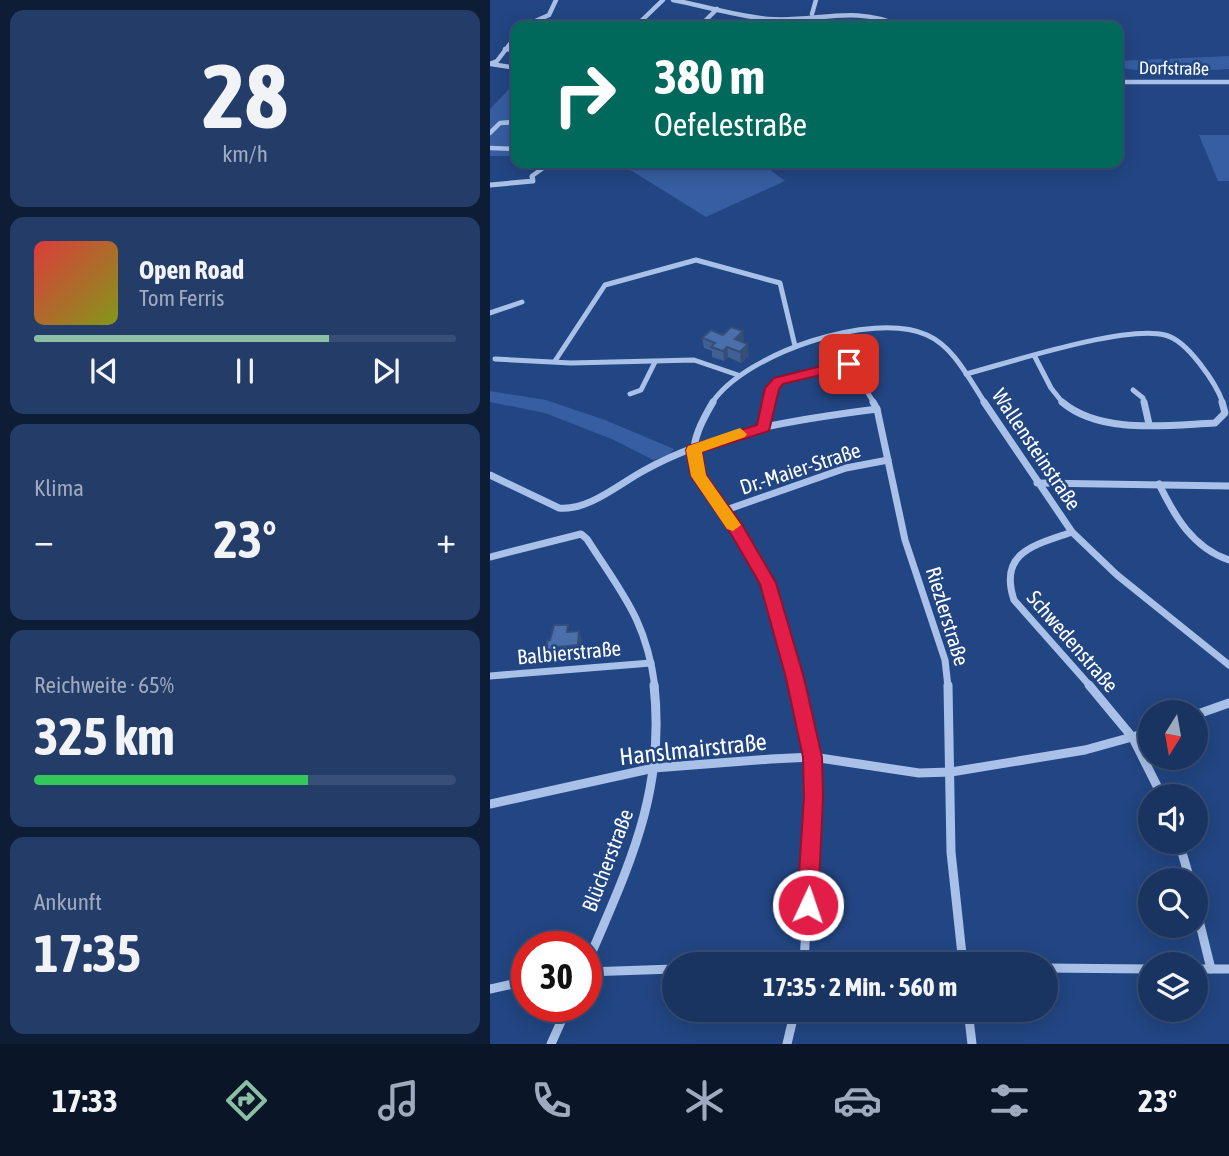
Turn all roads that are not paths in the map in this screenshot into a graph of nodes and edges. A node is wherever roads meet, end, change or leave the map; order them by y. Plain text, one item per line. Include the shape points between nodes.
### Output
1 (556, 0) edge
2 (663, 0) edge
3 (673, 0) edge
4 (816, 0) edge
5 (717, 9) junction
6 (812, 14) junction
7 (773, 19) joint
8 (535, 21) edge
9 (641, 21) edge
10 (704, 21) edge
11 (892, 21) edge
12 (511, 42) edge
13 (505, 49) junction
14 (511, 50) edge
15 (490, 64) edge
16 (511, 67) edge
17 (1123, 82) edge
18 (1229, 82) edge
19 (511, 122) edge
20 (490, 133) edge
21 (490, 148) edge
22 (511, 149) edge
23 (543, 168) edge
24 (490, 185) edge
25 (522, 302) dead end
26 (490, 313) edge
27 (833, 336) junction
28 (795, 346) junction
29 (1035, 357) junction
30 (495, 359) dead end
31 (555, 361) junction
32 (655, 362) junction
33 (849, 364) junction
34 (965, 374) junction
35 (738, 375) junction
36 (1133, 390) dead end
37 (630, 394) dead end
38 (877, 410) junction
39 (1149, 424) junction
40 (763, 428) junction
41 (694, 450) junction
42 (888, 460) junction
43 (490, 475) edge
44 (1037, 483) junction
45 (1159, 484) junction
46 (1229, 486) edge
47 (723, 511) junction
48 (1072, 532) junction
49 (490, 557) edge
50 (1229, 560) edge
51 (651, 663) junction
52 (1229, 665) edge
53 (490, 676) edge
54 (1229, 703) edge
55 (1208, 710) edge
56 (1138, 736) edge
57 (1133, 738) junction
58 (813, 757) junction
59 (654, 768) junction
60 (951, 772) junction
61 (1156, 784) edge
62 (490, 804) edge
63 (600, 931) edge
64 (1203, 938) edge
65 (805, 952) edge
66 (961, 952) edge
67 (1058, 968) edge
68 (662, 969) edge
69 (1138, 969) edge
70 (1210, 969) joint
71 (1229, 969) edge
72 (602, 971) edge
73 (511, 984) edge
74 (490, 989) edge
75 (561, 1022) edge
76 (792, 1022) edge
77 (969, 1022) edge
78 (551, 1044) edge
79 (787, 1044) edge
80 (972, 1044) edge

1 - 8 street via 549,15
2 - 9 street
3 - 5 street
4 - 6 street
5 - 7 street
5 - 10 street
6 - 7 street
6 - 11 street via 870,11
12 - 13 street
13 - 14 street
13 - 15 street
15 - 16 street
17 - 18 street, Dorfstraße
19 - 20 street via 500,123
21 - 22 street
23 - 24 street via 532,176 534,181
25 - 26 street
27 - 28 street, Wallensteinstraße
27 - 33 street, Riezlerstraße
27 - 34 street, Wallensteinstraße via 877,327 914,328 942,344
28 - 31 street via 780,283 687,261 605,285
28 - 35 street, Wallensteinstraße via 760,359
29 - 34 street
29 - 39 street via 1063,404 1084,415
29 - 39 street via 1115,338 1167,335 1190,353 1217,387 1225,413 1215,423
30 - 31 street
31 - 32 street
32 - 35 street via 694,360
32 - 37 street via 641,390
33 - 38 street, Riezlerstraße
33 - 40 street via 779,381 772,388
34 - 44 street, Wallensteinstraße
35 - 41 street, Wallensteinstraße via 709,410
36 - 39 street via 1143,398
38 - 40 street
38 - 42 street, Riezlerstraße
40 - 41 street
41 - 43 street via 569,509
41 - 47 street via 699,476
42 - 47 street, Dr.-Maier-Straße via 846,468
42 - 60 street, Riezlerstraße via 909,552 945,660
44 - 45 street
44 - 48 street, Wallensteinstraße
45 - 46 street
45 - 50 street via 1182,525 1204,551
47 - 58 street via 755,559 776,605
48 - 52 street, Wallensteinstraße via 1117,575
48 - 57 street, Schwedenstraße via 1022,552 1010,567 1008,588
49 - 51 street, Blücherstraße via 581,534 640,622
51 - 53 street, Balbierstraße
51 - 59 street, Blücherstraße via 656,687
54 - 55 street
56 - 57 street, Hanslmairstraße
57 - 60 street, Hanslmairstraße
57 - 61 street, Schwedenstraße
58 - 59 street, Hanslmairstraße
58 - 60 street, Hanslmairstraße via 919,773
58 - 65 street
59 - 62 street, Hanslmairstraße
59 - 63 street, Blücherstraße via 646,816
60 - 66 street, Riezlerstraße via 951,852
64 - 70 street
67 - 69 street
68 - 72 street
70 - 71 street
73 - 74 street
75 - 78 street
76 - 79 street
77 - 80 street

